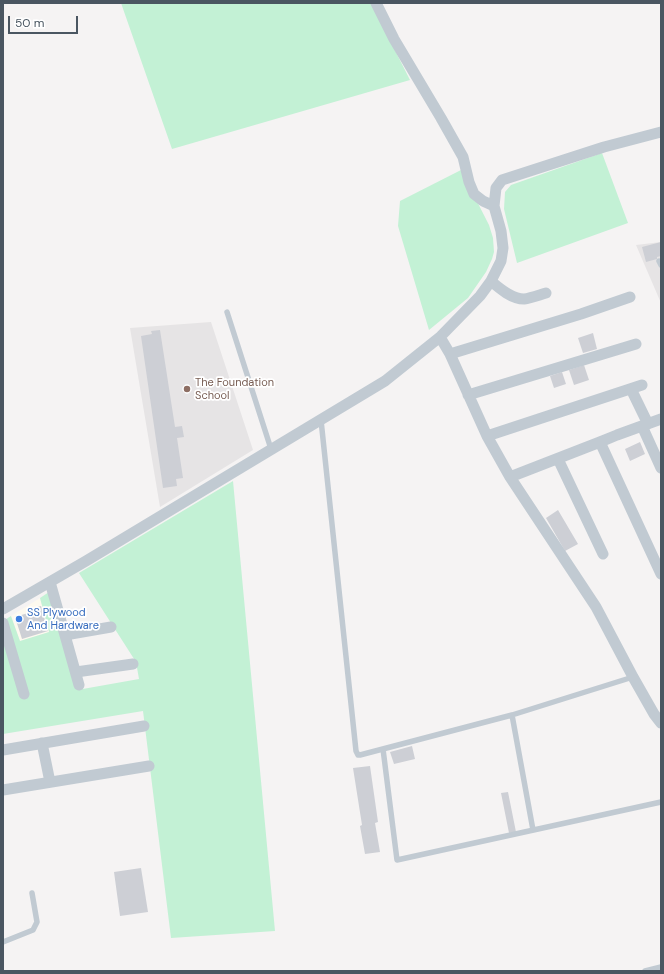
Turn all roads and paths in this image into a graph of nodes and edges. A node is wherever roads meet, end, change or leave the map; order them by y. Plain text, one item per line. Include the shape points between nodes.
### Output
1 (376, 3) edge
2 (661, 132) edge
3 (494, 206) junction
4 (491, 281) junction
5 (546, 293) dead end
6 (630, 297) dead end
7 (227, 312) dead end
8 (440, 337) junction
9 (636, 344) dead end
10 (450, 354) junction
11 (642, 385) dead end
12 (631, 389) junction
13 (468, 395) junction
14 (661, 418) edge
15 (321, 420) junction
16 (645, 425) junction
17 (487, 436) junction
18 (600, 442) junction
19 (271, 450) junction
20 (558, 459) junction
21 (661, 468) edge
22 (510, 477) junction
23 (603, 554) dead end
24 (661, 574) edge
25 (50, 582) junction
26 (3, 609) edge
27 (3, 623) edge
28 (111, 626) dead end
29 (65, 635) junction
30 (133, 664) dead end
31 (76, 672) junction
32 (633, 677) junction
33 (79, 685) dead end
34 (24, 694) dead end
35 (658, 712) edge
36 (512, 715) junction
37 (661, 723) edge
38 (144, 726) dead end
39 (42, 743) junction
40 (383, 749) junction
41 (3, 750) edge
42 (149, 766) dead end
43 (50, 782) junction
44 (3, 790) edge
45 (661, 802) edge
46 (533, 830) junction
47 (32, 893) dead end
48 (3, 942) edge
49 (661, 966) edge
50 (645, 971) edge

1 - 3 street via 394,39 463,157 474,194
2 - 3 street via 604,147 502,180 496,188
3 - 4 street via 502,231 503,248 501,261
4 - 5 street via 503,292 524,299
4 - 8 street
6 - 10 street
7 - 19 lane
8 - 10 street
8 - 15 street via 385,381
9 - 13 street
10 - 13 street
11 - 12 street
12 - 16 street
12 - 17 street
13 - 17 street
14 - 16 street
15 - 19 street
15 - 40 lane via 356,751 360,756
16 - 18 street
16 - 21 street
17 - 22 street
18 - 20 street
18 - 24 street
19 - 25 street
20 - 22 street
20 - 23 street
22 - 32 street via 596,607
25 - 26 street
25 - 29 street
27 - 34 street
28 - 29 street
29 - 31 street
30 - 31 street
31 - 33 street
32 - 35 street
32 - 36 lane
35 - 37 street
36 - 40 lane
36 - 46 lane
38 - 39 street
39 - 41 street
39 - 43 street
40 - 46 lane via 397,860
42 - 43 street
43 - 44 street
45 - 46 lane
47 - 48 lane via 37,922 33,930
49 - 50 lane

